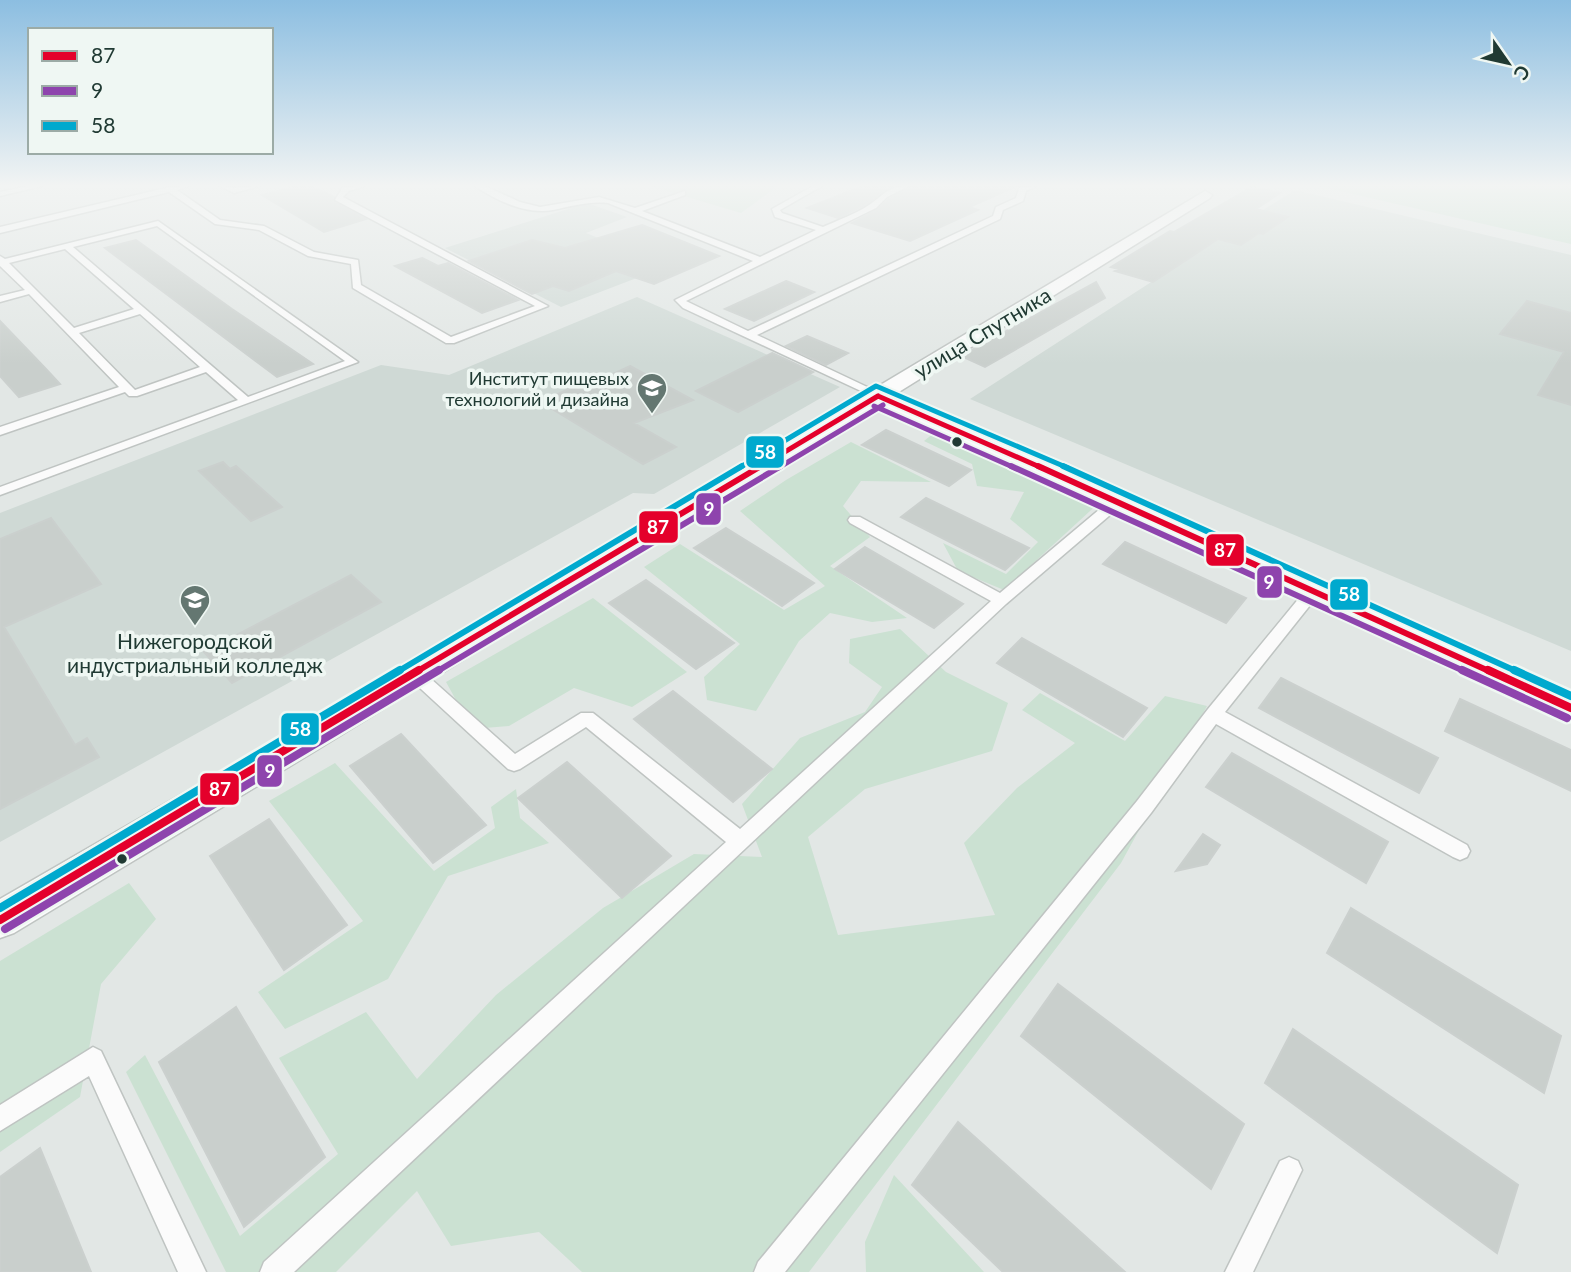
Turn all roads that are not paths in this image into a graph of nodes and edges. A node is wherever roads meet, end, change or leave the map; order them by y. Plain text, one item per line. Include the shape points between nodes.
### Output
1 (189, 245) edge
2 (294, 245) edge
3 (428, 245) edge
4 (722, 245) edge
5 (788, 245) edge
6 (937, 245) edge
7 (1123, 245) edge
8 (67, 246) joint
9 (759, 260) junction
10 (1, 261) edge
11 (31, 291) junction
12 (0, 299) edge
13 (142, 310) junction
14 (71, 332) junction
15 (749, 335) junction
16 (207, 368) junction
17 (127, 388) junction
18 (878, 396) junction
19 (246, 401) junction
20 (1, 429) edge
21 (0, 475) edge
22 (4, 490) edge
23 (1118, 501) junction
24 (855, 520) dead end
25 (1314, 590) junction
26 (1001, 600) junction
27 (415, 674) junction
28 (1571, 708) edge
29 (1214, 715) junction
30 (740, 841) junction
31 (1460, 851) dead end
32 (0, 920) edge
33 (0, 1119) edge
34 (1289, 1170) dead end
35 (192, 1272) edge
36 (274, 1272) edge
37 (768, 1272) edge
38 (1239, 1272) edge

1 - 19 lane via 353,362
2 - 3 lane via 311,254 355,262 356,286 450,341 543,306
4 - 9 lane
5 - 9 lane
6 - 15 lane
7 - 18 street, улица Спутника
8 - 10 lane
8 - 13 lane
9 - 15 lane via 680,300
10 - 11 lane
11 - 12 lane
11 - 14 lane
13 - 14 lane
13 - 16 lane
14 - 17 lane
15 - 18 lane
16 - 17 lane via 133,394
16 - 19 lane
17 - 20 lane
18 - 23 street
18 - 27 street, улица Спутника
19 - 22 lane
21 - 22 lane
23 - 25 street
23 - 26 lane
24 - 26 lane
25 - 28 street
25 - 29 lane
26 - 30 lane
27 - 30 lane via 514,764 587,718
27 - 32 street, улица Спутника
29 - 31 lane
29 - 37 lane
30 - 36 lane
33 - 35 lane via 93,1059
34 - 38 lane

